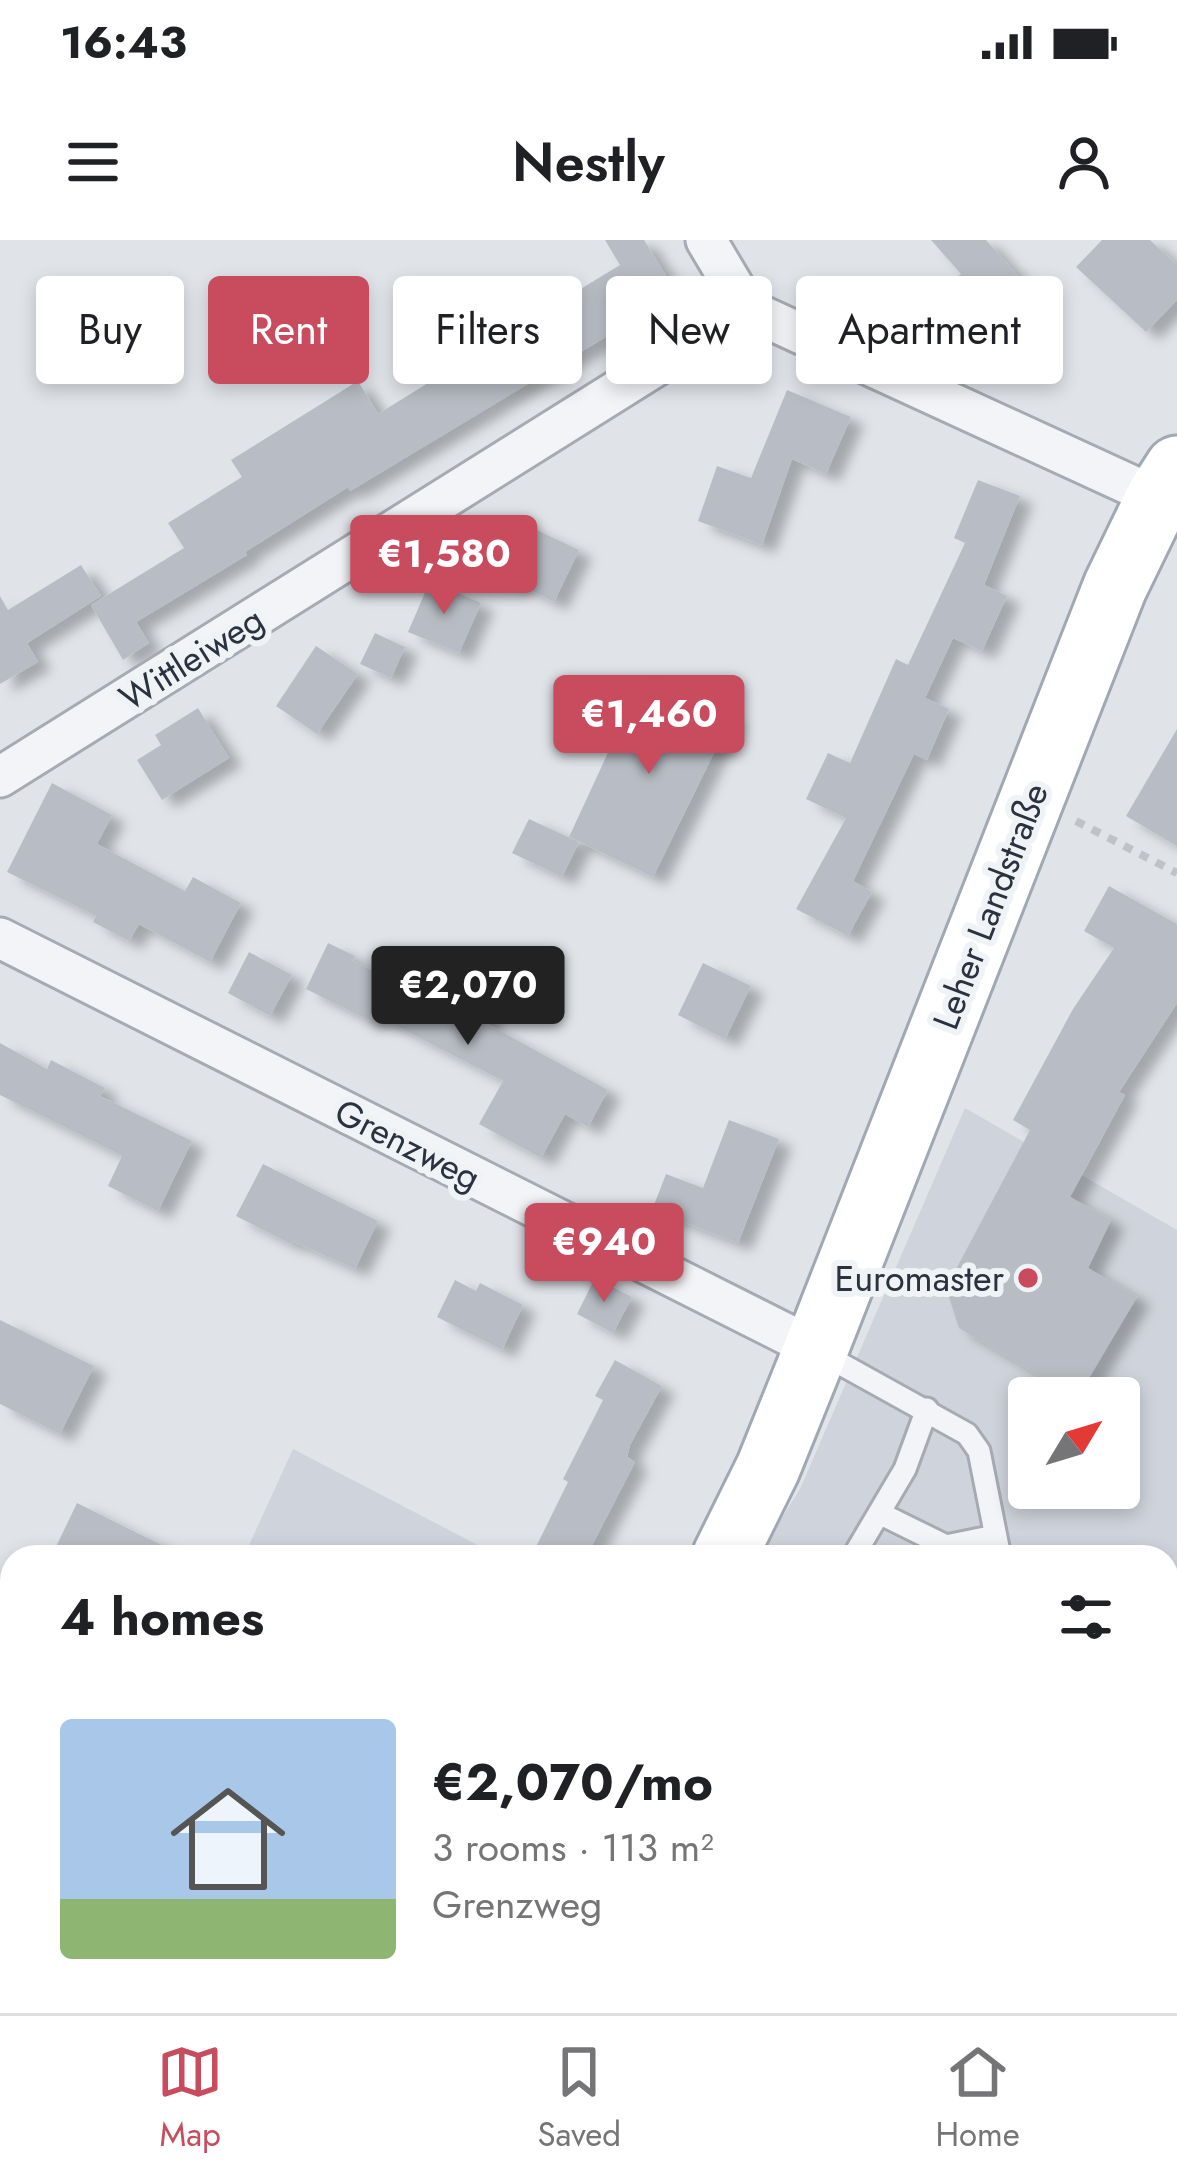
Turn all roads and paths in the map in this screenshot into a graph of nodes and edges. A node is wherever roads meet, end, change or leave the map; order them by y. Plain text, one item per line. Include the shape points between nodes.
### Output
1 (706, 240) edge
2 (727, 276) edge
3 (772, 320) edge
4 (627, 384) edge
5 (1171, 490) edge
6 (0, 777) edge
7 (1032, 798) junction
8 (1177, 873) edge
9 (0, 938) edge
10 (816, 1349) junction
11 (927, 1409) junction
12 (881, 1514) junction
13 (730, 1545) edge
14 (861, 1545) edge
15 (944, 1545) edge
16 (998, 1545) edge

1 - 2 street
3 - 5 street
4 - 6 street, Wittleiweg
5 - 7 main road, Leher Landstraße via 1114,587
7 - 8 path
7 - 10 main road, Leher Landstraße
9 - 10 street, Grenzweg
10 - 11 lane
10 - 13 main road, Leher Landstraße
11 - 12 lane
11 - 16 lane via 979,1451
12 - 14 lane
12 - 15 lane

